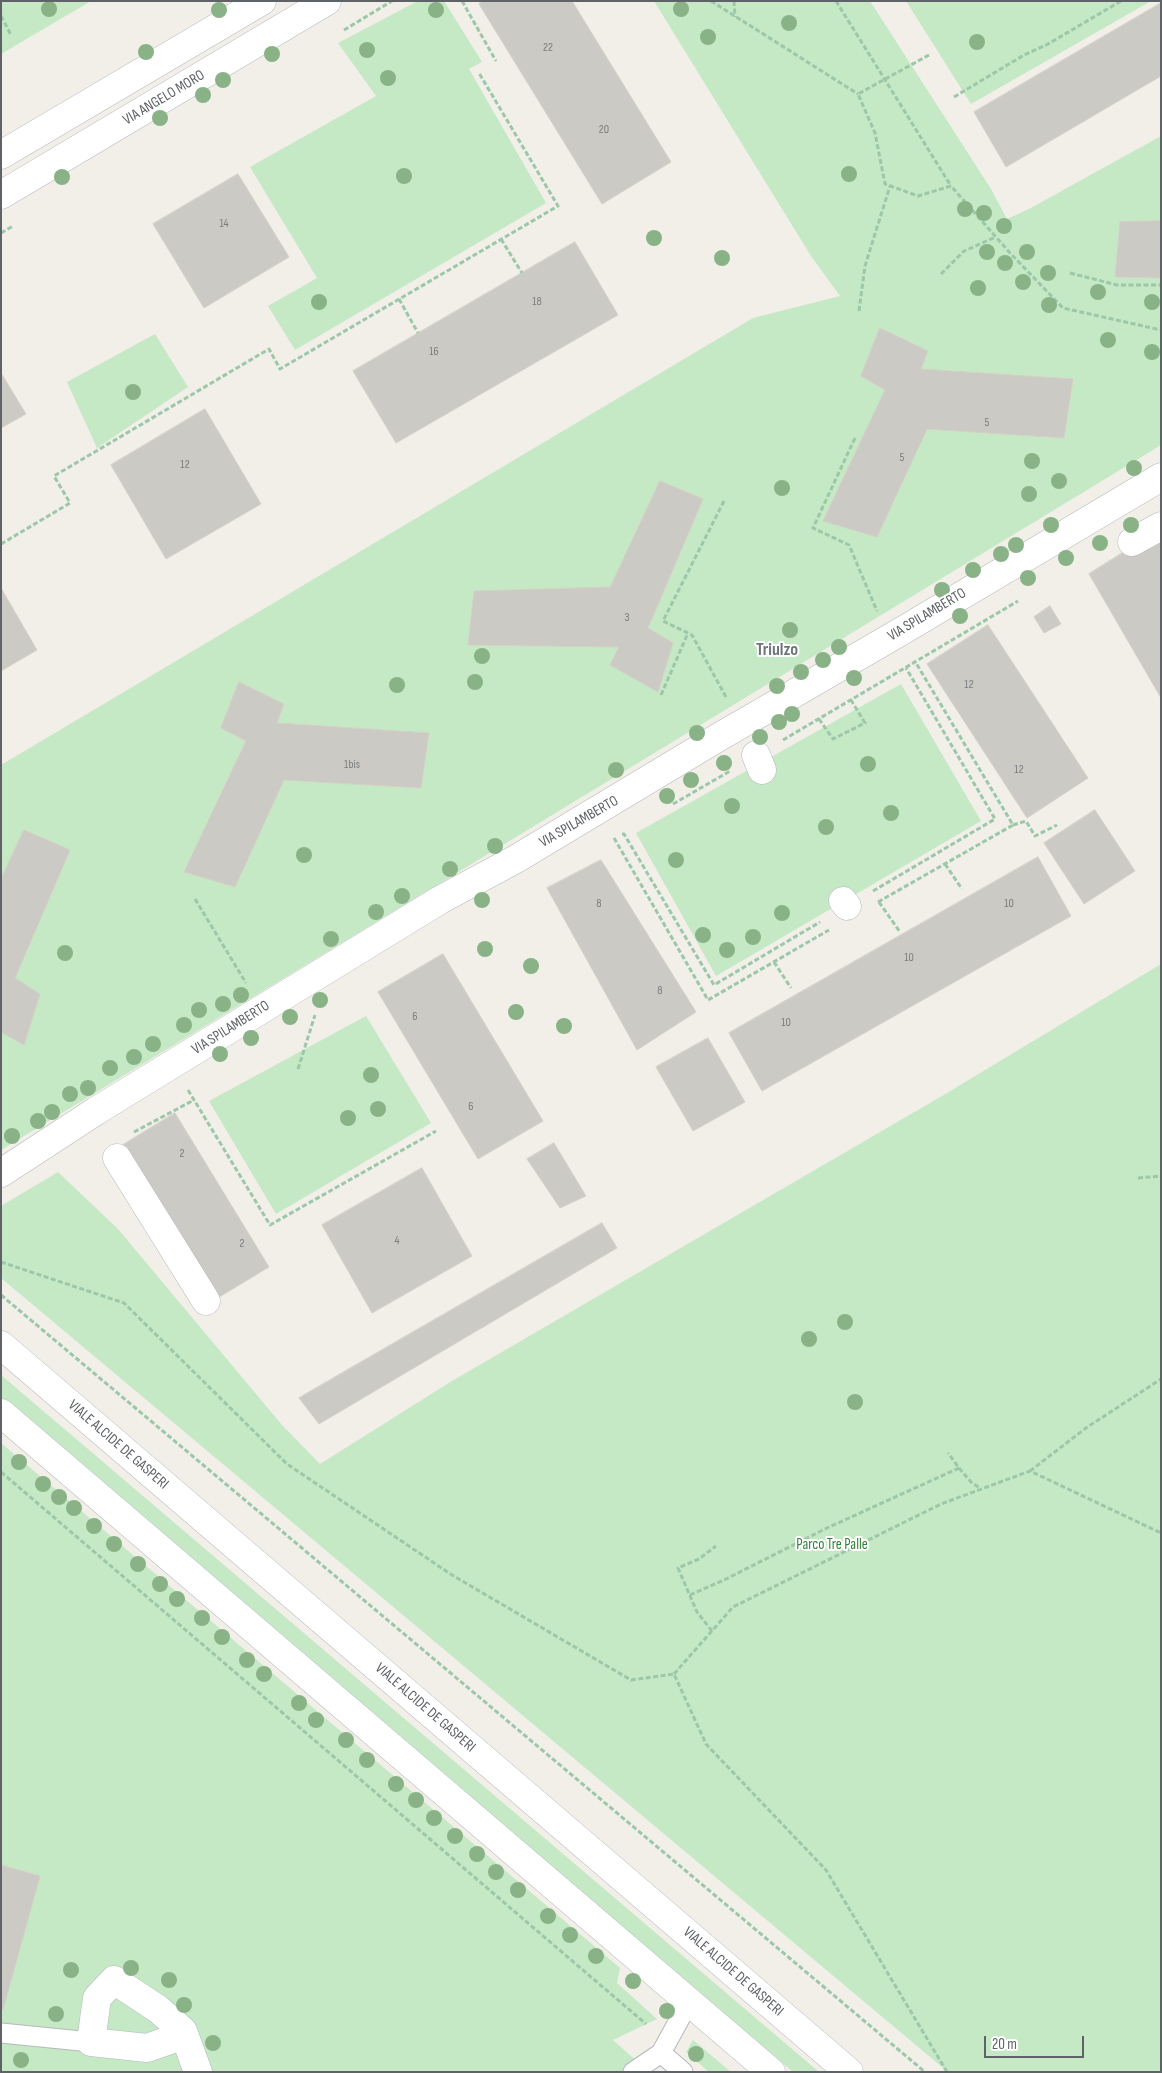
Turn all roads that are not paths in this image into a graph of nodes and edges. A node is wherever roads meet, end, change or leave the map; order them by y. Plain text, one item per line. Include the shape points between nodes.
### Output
1 (262, 1) edge
2 (327, 1) edge
3 (1, 155) edge
4 (1, 194) edge
5 (1152, 482) edge
6 (1161, 516) edge
7 (1161, 526) edge
8 (1132, 542) dead end
9 (122, 1147) road end
10 (1, 1172) edge
11 (206, 1301) dead end
12 (1, 1345) edge
13 (1, 1413) edge
14 (689, 2002) junction
15 (1, 2033) edge
16 (184, 2035) junction
17 (90, 2042) junction
18 (664, 2048) junction
19 (198, 2072) edge
20 (633, 2072) edge
21 (683, 2072) edge
22 (771, 2072) edge
23 (850, 2072) edge

1 - 3 street
2 - 4 street, VIA ANGELO MORO
5 - 6 street
5 - 10 street, VIA SPILAMBERTO via 533,849 440,900
7 - 8 street
9 - 11 street
12 - 23 street, VIALE ALCIDE DE GASPERI
13 - 14 street
14 - 18 lane
14 - 22 street
15 - 17 lane
16 - 17 street via 146,2048
16 - 17 street via 158,2009 114,1980 97,1998
16 - 19 street
18 - 20 lane
18 - 21 lane

